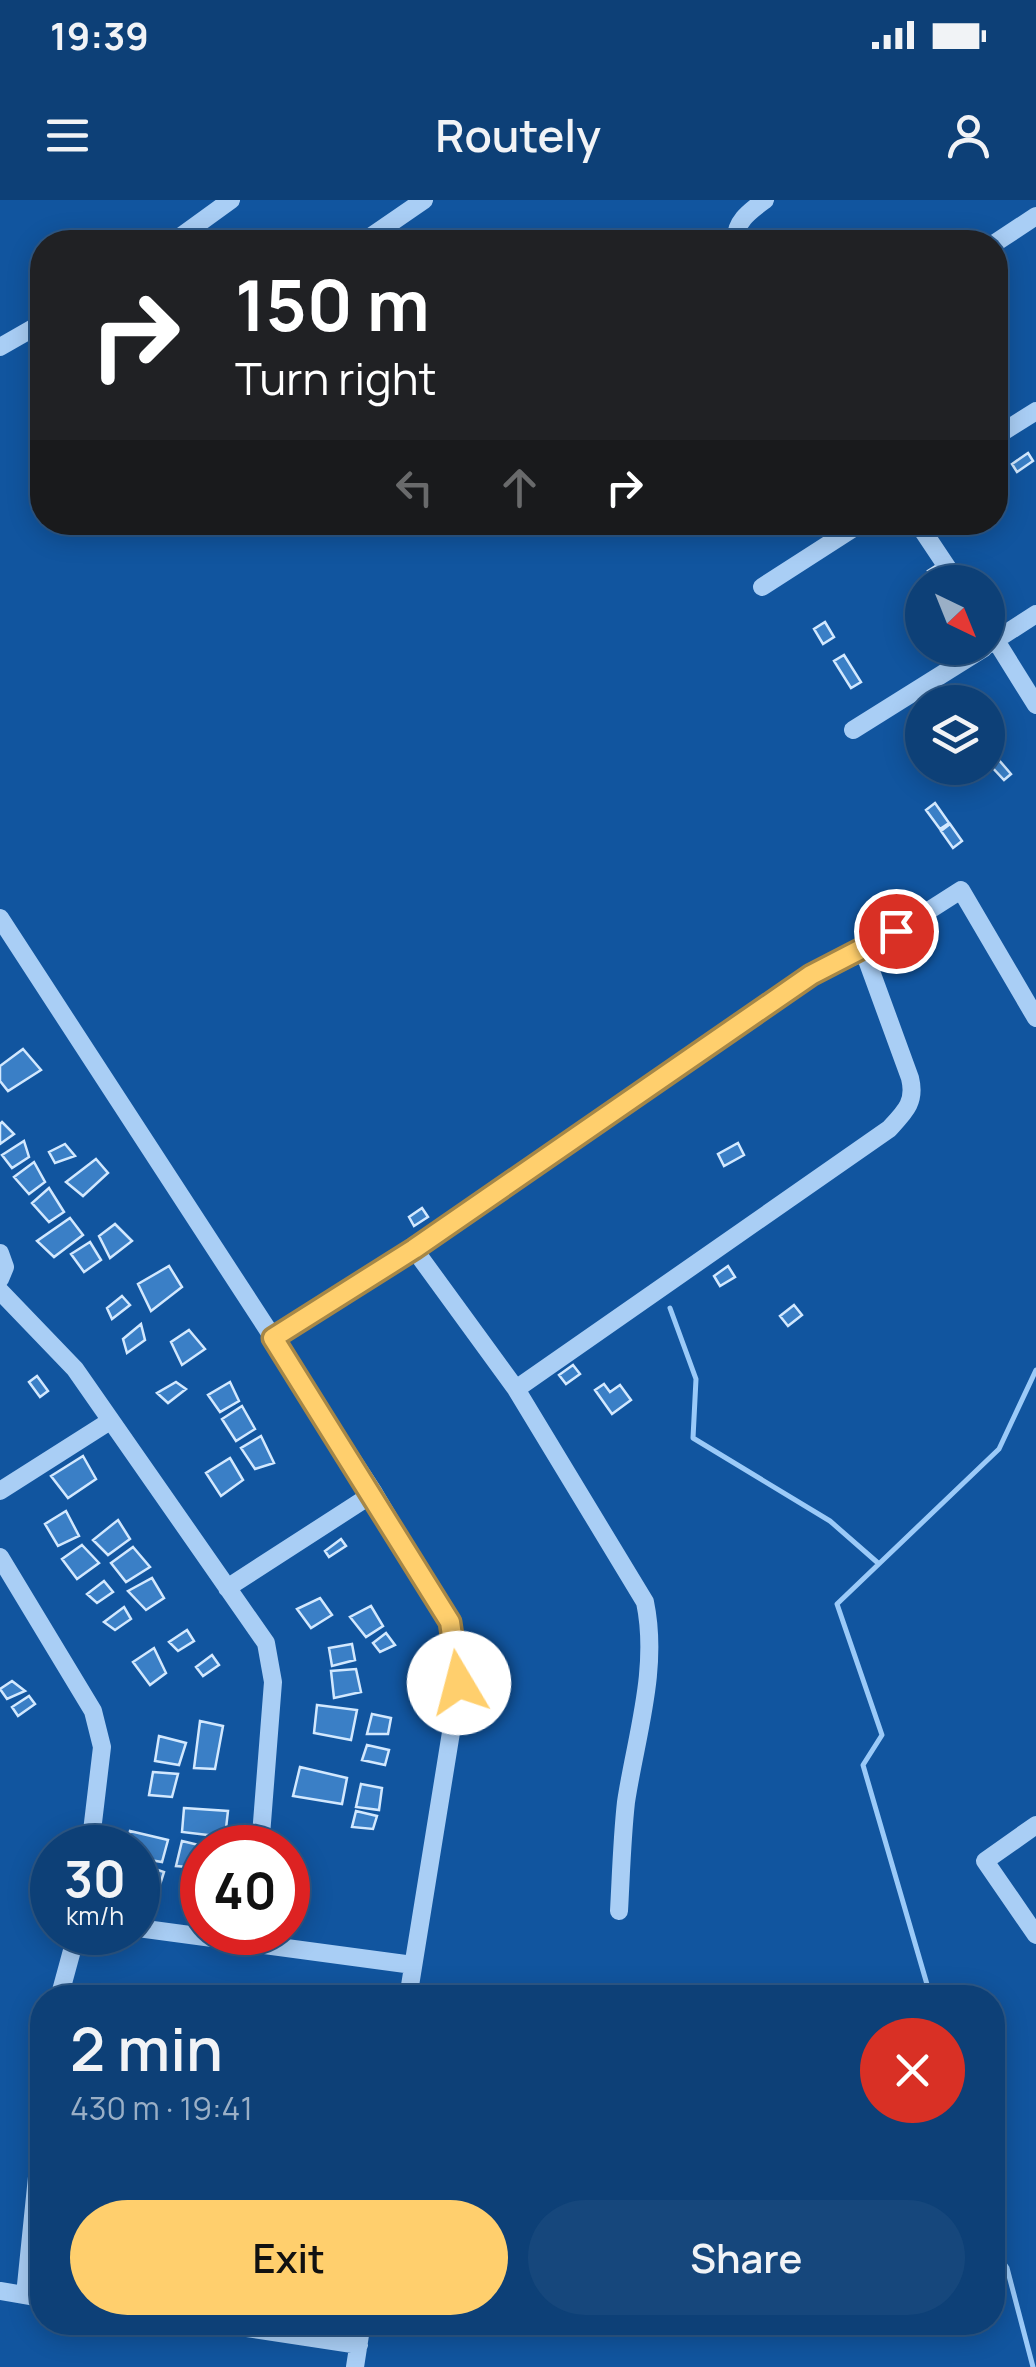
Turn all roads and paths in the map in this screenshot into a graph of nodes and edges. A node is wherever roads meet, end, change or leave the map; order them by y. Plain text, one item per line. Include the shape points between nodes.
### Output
1 (231, 200) edge
2 (424, 200) edge
3 (765, 200) edge
4 (1036, 216) edge
5 (190, 230) edge
6 (380, 230) edge
7 (738, 230) edge
8 (1008, 234) edge
9 (30, 330) edge
10 (0, 347) edge
11 (1036, 411) edge
12 (1008, 429) edge
13 (843, 535) edge
14 (926, 535) edge
15 (946, 565) edge
16 (762, 587) dead end
17 (1036, 614) edge
18 (1005, 631) edge
19 (1005, 662) edge
20 (951, 665) edge
21 (1036, 705) edge
22 (853, 730) dead end
23 (0, 918) edge
24 (864, 952) junction
25 (1034, 1011) edge
26 (414, 1249) junction
27 (0, 1253) edge
28 (0, 1279) edge
29 (0, 1291) edge
30 (273, 1338) junction
31 (516, 1390) junction
32 (110, 1421) junction
33 (0, 1491) edge
34 (374, 1493) junction
35 (0, 1557) edge
36 (227, 1588) junction
37 (93, 1825) edge
38 (262, 1825) edge
39 (1036, 1825) edge
40 (619, 1911) dead end
41 (1036, 1934) edge
42 (310, 1947) edge
43 (70, 1955) edge
44 (413, 1964) junction
45 (62, 1985) edge
46 (410, 1985) edge
47 (0, 2291) edge
48 (30, 2296) edge
49 (293, 2335) edge
50 (360, 2335) edge
51 (359, 2345) junction
52 (355, 2367) edge

1 - 5 street
2 - 6 street
3 - 7 street
4 - 8 street
9 - 10 street
11 - 12 street
13 - 16 street
14 - 15 street
17 - 18 street
19 - 21 street
20 - 22 street
23 - 30 street
24 - 25 street via 961,890
24 - 26 street via 811,975
24 - 31 street via 910,1078 909,1107 888,1129
26 - 30 street
26 - 31 street
27 - 28 street
29 - 32 street via 75,1369
30 - 34 street
31 - 40 street via 634,1580 651,1629 626,1804
32 - 33 street
32 - 36 street
34 - 36 street
34 - 44 street via 450,1622 459,1683
35 - 37 street via 93,1711 102,1746
36 - 38 street via 266,1644 272,1664
39 - 41 street via 985,1861
42 - 44 street
43 - 45 street
44 - 46 street
47 - 48 street
49 - 51 street
50 - 51 street
51 - 52 street

